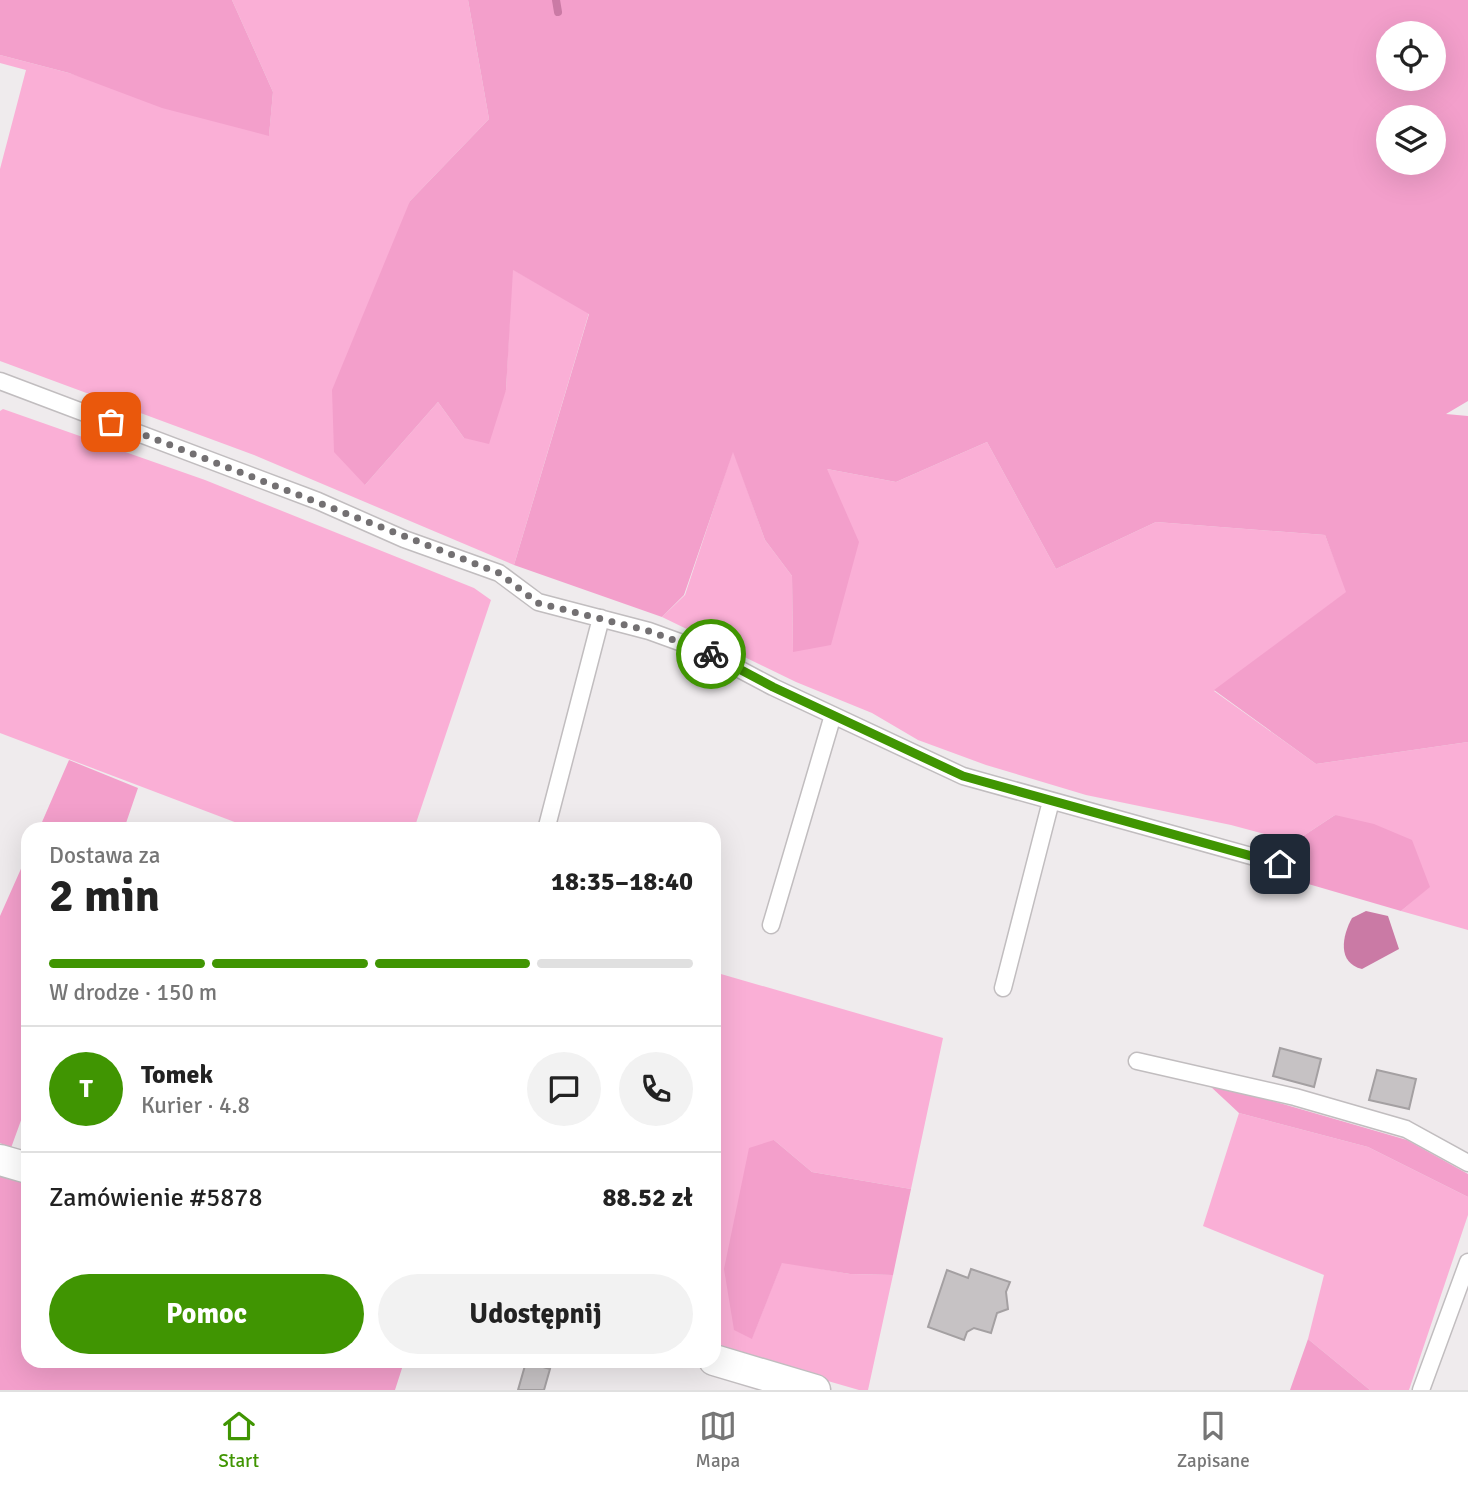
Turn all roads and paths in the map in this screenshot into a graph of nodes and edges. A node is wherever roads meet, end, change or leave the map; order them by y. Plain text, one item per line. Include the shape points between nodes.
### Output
1 (0, 381) edge
2 (601, 618) junction
3 (833, 715) junction
4 (1051, 801) junction
5 (548, 822) edge
6 (1280, 864) dead end
7 (771, 925) dead end
8 (1003, 988) dead end
9 (1137, 1061) dead end
10 (0, 1160) edge
11 (1468, 1163) edge
12 (21, 1166) edge
13 (1468, 1262) edge
14 (721, 1362) edge
15 (815, 1390) edge
16 (1421, 1390) edge

1 - 2 lane via 499,573 538,603
2 - 3 lane via 707,652
2 - 5 lane
3 - 4 lane via 963,776
3 - 7 lane
4 - 6 lane
4 - 8 lane
9 - 11 lane via 1295,1097 1406,1129
10 - 12 street
13 - 16 lane
14 - 15 street

